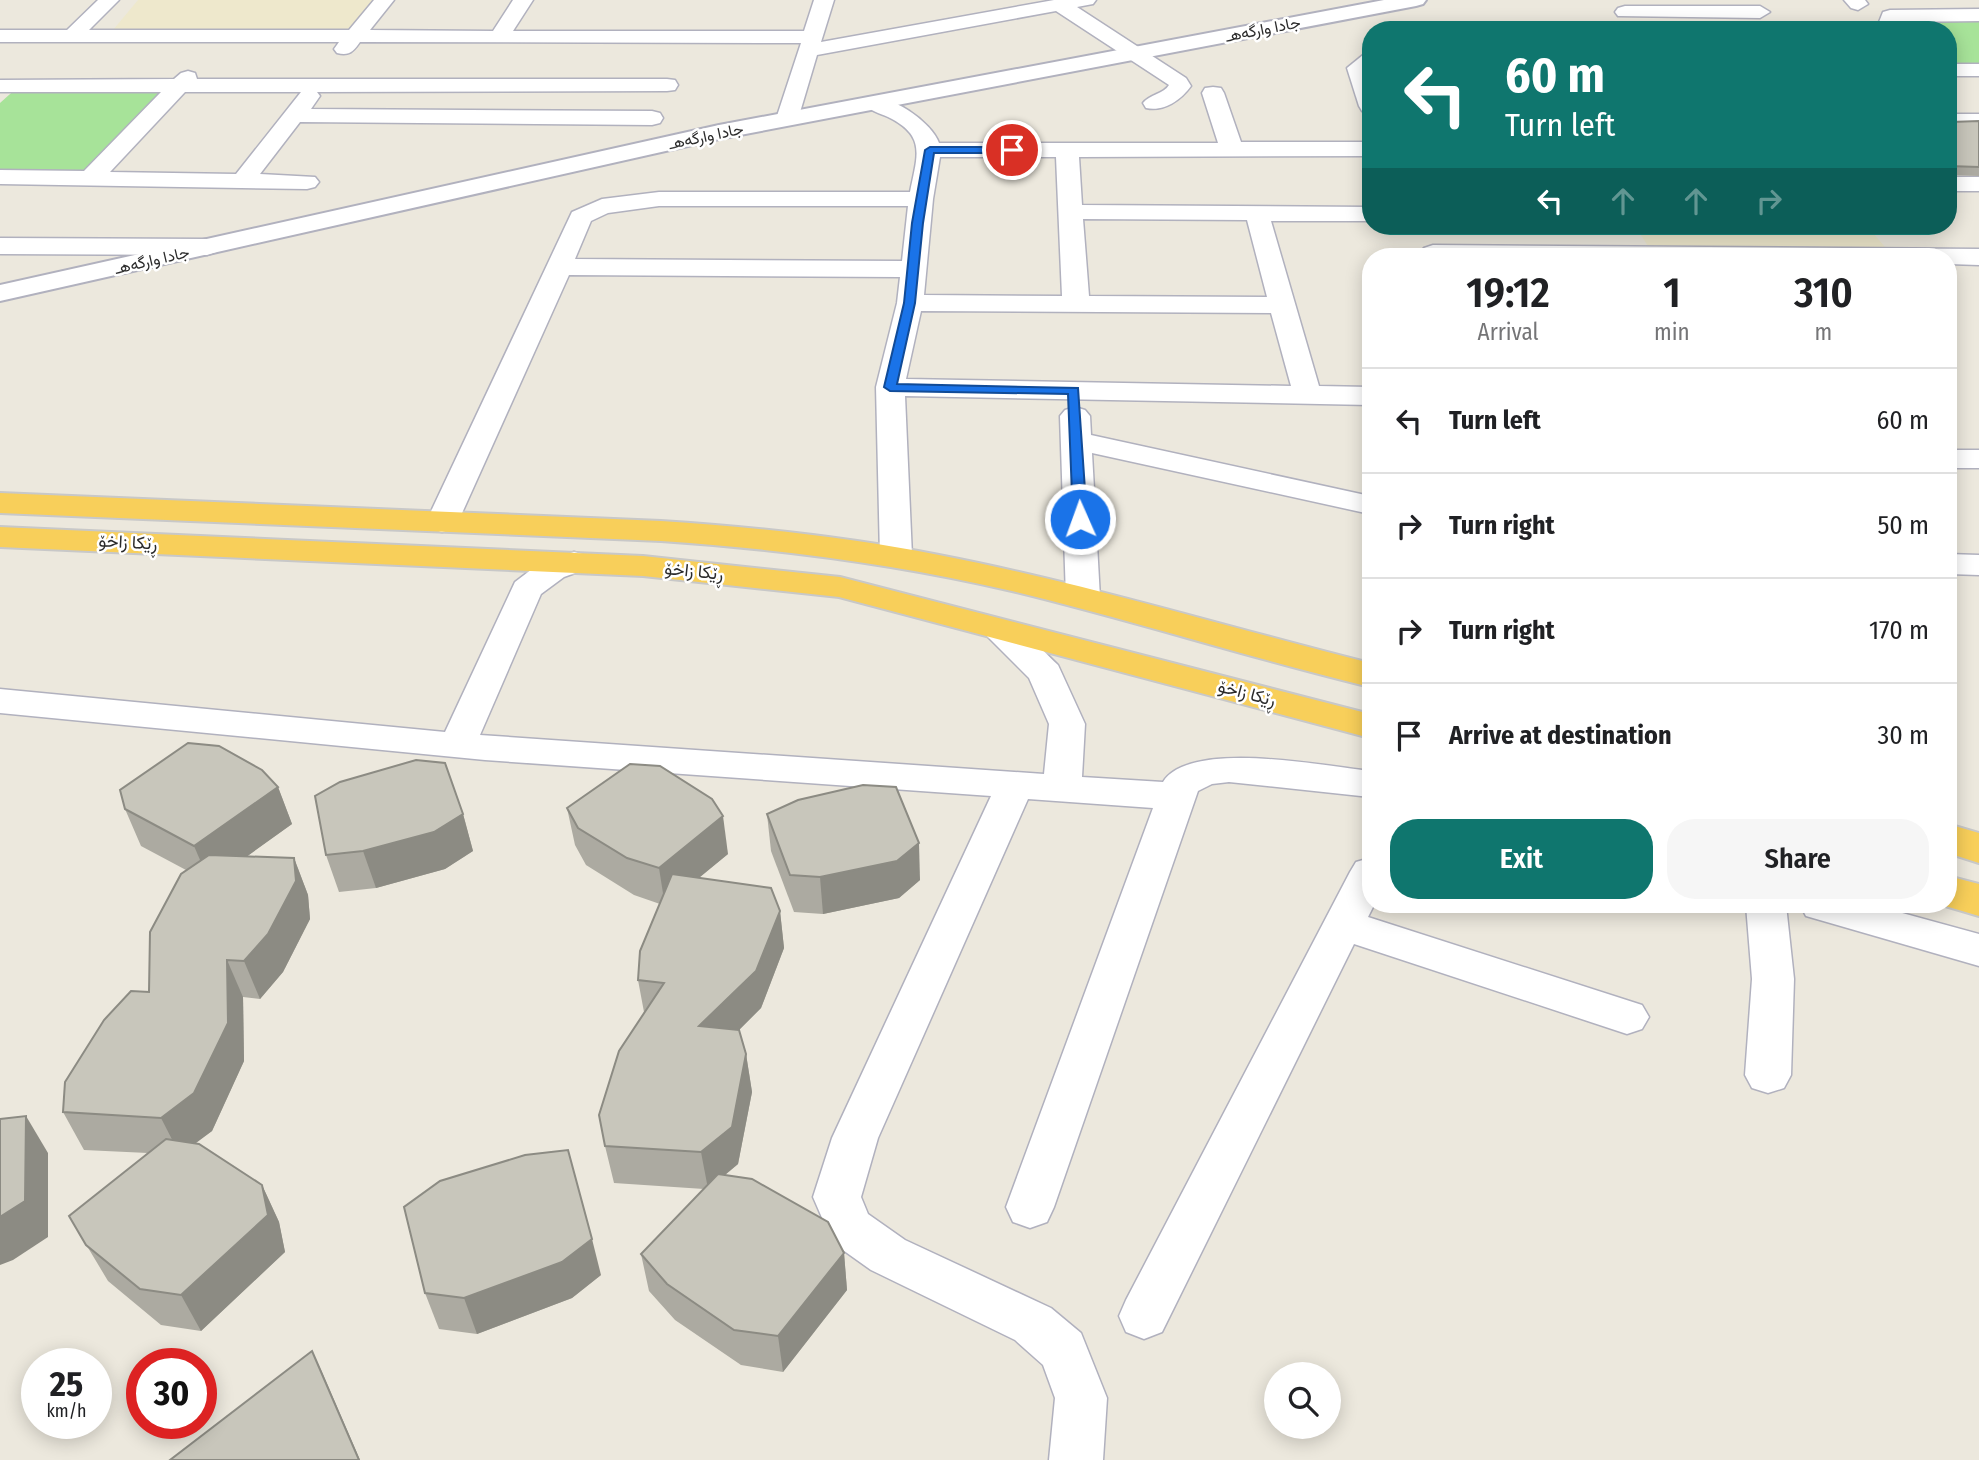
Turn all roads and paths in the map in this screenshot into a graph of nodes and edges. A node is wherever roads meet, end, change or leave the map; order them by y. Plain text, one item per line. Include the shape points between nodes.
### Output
1 (109, 0) edge
2 (384, 0) edge
3 (523, 0) edge
4 (824, 0) edge
5 (974, 0) edge
6 (1086, 0) edge
7 (1416, 0) edge
8 (1060, 5) junction
9 (1621, 6) edge
10 (1754, 6) edge
11 (1979, 15) edge
12 (1632, 21) edge
13 (1769, 21) edge
14 (1889, 21) edge
15 (968, 22) junction
16 (0, 36) edge
17 (72, 36) junction
18 (222, 36) junction
19 (353, 36) junction
20 (500, 36) junction
21 (692, 37) junction
22 (811, 44) junction
23 (1137, 54) junction
24 (1362, 65) edge
25 (1957, 70) edge
26 (1979, 71) edge
27 (1362, 83) edge
28 (667, 85) junction
29 (10, 86) edge
30 (181, 86) junction
31 (317, 86) junction
32 (1213, 93) dead end
33 (0, 103) edge
34 (875, 103) junction
35 (1154, 103) dead end
36 (294, 115) junction
37 (652, 118) junction
38 (787, 119) junction
39 (1957, 121) edge
40 (1979, 121) edge
41 (643, 149) junction
42 (1232, 149) junction
43 (1362, 149) edge
44 (930, 150) junction
45 (1066, 150) junction
46 (0, 177) edge
47 (90, 179) junction
48 (243, 181) junction
49 (307, 182) dead end
50 (1957, 184) edge
51 (1979, 184) edge
52 (921, 199) junction
53 (1070, 212) junction
54 (1256, 213) junction
55 (1362, 214) edge
56 (1874, 236) dead end
57 (0, 246) edge
58 (207, 247) junction
59 (1431, 248) edge
60 (1677, 248) edge
61 (1884, 248) edge
62 (1957, 259) edge
63 (1976, 260) edge
64 (558, 267) junction
65 (912, 270) junction
66 (0, 293) edge
67 (909, 303) junction
68 (1076, 303) junction
69 (1282, 305) junction
70 (890, 387) junction
71 (1074, 390) junction
72 (1307, 394) junction
73 (1362, 396) edge
74 (1077, 441) junction
75 (0, 503) edge
76 (1362, 503) edge
77 (442, 522) junction
78 (0, 537) edge
79 (896, 556) junction
80 (1957, 564) edge
81 (1979, 565) edge
82 (519, 574) junction
83 (1083, 598) junction
84 (996, 628) junction
85 (1362, 673) edge
86 (0, 701) edge
87 (1362, 724) edge
88 (457, 745) junction
89 (1362, 783) edge
90 (1015, 785) junction
91 (1062, 789) junction
92 (1175, 796) junction
93 (1957, 841) edge
94 (1979, 848) edge
95 (1362, 888) edge
96 (1957, 894) edge
97 (1979, 900) edge
98 (1767, 913) edge
99 (1848, 913) edge
100 (1343, 925) junction
101 (1979, 950) edge
102 (1627, 1017) dead end
103 (1768, 1075) dead end
104 (1030, 1207) dead end
105 (1144, 1316) dead end
106 (1076, 1460) edge

1 - 17 street
2 - 19 street
3 - 20 street
4 - 22 street
5 - 15 street
6 - 8 street
7 - 23 street, جادا وارگه‌هـ
8 - 15 street
8 - 23 street
9 - 10 street
9 - 12 street
10 - 13 street
11 - 14 street via 1890,16
15 - 22 street
16 - 17 street
17 - 18 street
18 - 19 street
18 - 30 street
19 - 20 street
19 - 31 street
20 - 21 street
21 - 22 street
21 - 28 street
22 - 38 street
23 - 34 street, جادا وارگه‌هـ
23 - 35 street via 1180,86
24 - 27 street via 1357,68
25 - 26 street
28 - 31 street
28 - 37 street
29 - 30 street
29 - 33 street
30 - 31 street
30 - 47 street
31 - 36 street
32 - 42 street
34 - 38 street, جادا وارگه‌هـ
34 - 44 street via 916,126
36 - 37 street
36 - 48 street
37 - 41 street
38 - 41 street, جادا وارگه‌هـ
39 - 40 street
41 - 58 street, جادا وارگه‌هـ
42 - 43 street
42 - 45 street
44 - 45 street
44 - 52 street
45 - 53 street
46 - 47 street
47 - 48 street
48 - 49 street
50 - 51 street
52 - 64 street via 618,203 581,217
52 - 65 street
53 - 54 street
53 - 68 street
54 - 55 street
54 - 69 street
56 - 61 street
57 - 58 street
58 - 66 street, جادا وارگه‌هـ
59 - 60 street
62 - 63 street
64 - 65 street
64 - 77 street
65 - 67 street
67 - 68 street
67 - 70 street
68 - 69 street
69 - 72 street
70 - 71 street
70 - 79 street
71 - 72 street
71 - 74 street
72 - 73 street
74 - 76 street
74 - 83 street
75 - 77 highway, ڕێکا زاخۆ
77 - 79 highway, ڕێکا زاخۆ via 671,532
78 - 82 highway, ڕێکا زاخۆ
79 - 83 highway, ڕێکا زاخۆ
80 - 81 street
82 - 84 highway, ڕێکا زاخۆ via 574,562 839,587
82 - 88 street
83 - 85 highway, ڕێکا زاخۆ
84 - 87 highway, ڕێکا زاخۆ
84 - 91 street via 1045,673 1067,724
86 - 88 street
88 - 90 street
89 - 92 street via 1210,770 1181,784
90 - 91 street
90 - 106 street via 856,1138 837,1197 850,1228 888,1255 1033,1324 1063,1350 1081,1398
91 - 92 street
92 - 104 street
93 - 94 highway
95 - 100 street
96 - 97 highway
98 - 103 street via 1773,979
99 - 101 street
100 - 102 street
100 - 105 street

